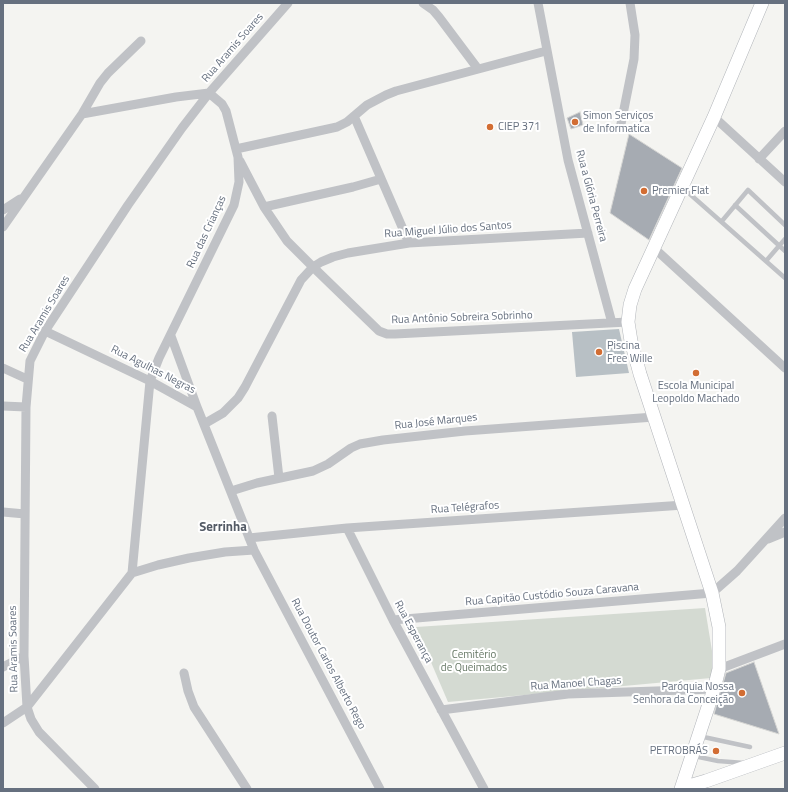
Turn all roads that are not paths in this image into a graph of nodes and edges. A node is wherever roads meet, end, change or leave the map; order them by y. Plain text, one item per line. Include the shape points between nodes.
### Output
1 (288, 3) edge
2 (423, 3) edge
3 (538, 3) edge
4 (630, 3) edge
5 (762, 3) edge
6 (142, 41) dead end
7 (546, 51) junction
8 (478, 69) junction
9 (209, 93) junction
10 (82, 114) junction
11 (354, 116) junction
12 (714, 118) junction
13 (620, 129) dead end
14 (785, 132) edge
15 (237, 153) junction
16 (759, 159) junction
17 (381, 180) junction
18 (785, 182) edge
19 (682, 187) junction
20 (24, 196) junction
21 (735, 205) junction
22 (264, 207) junction
23 (3, 210) edge
24 (722, 221) junction
25 (785, 224) edge
26 (3, 227) edge
27 (588, 233) junction
28 (785, 239) edge
29 (409, 243) junction
30 (780, 246) junction
31 (654, 248) junction
32 (785, 250) edge
33 (766, 261) junction
34 (312, 267) junction
35 (785, 278) edge
36 (628, 322) junction
37 (612, 323) junction
38 (45, 331) junction
39 (171, 336) junction
40 (3, 368) edge
41 (785, 368) edge
42 (27, 379) junction
43 (150, 380) junction
44 (3, 406) edge
45 (26, 407) junction
46 (197, 407) junction
47 (272, 416) dead end
48 (654, 417) junction
49 (204, 424) junction
50 (279, 478) junction
51 (231, 491) junction
52 (684, 505) junction
53 (3, 512) edge
54 (25, 514) junction
55 (785, 518) edge
56 (347, 528) junction
57 (785, 532) edge
58 (248, 538) junction
59 (766, 540) junction
60 (254, 550) junction
61 (132, 573) junction
62 (712, 593) junction
63 (393, 620) junction
64 (785, 644) edge
65 (24, 656) junction
66 (3, 667) edge
67 (719, 670) junction
68 (184, 673) dead end
69 (714, 689) junction
70 (27, 707) junction
71 (441, 710) junction
72 (3, 723) edge
73 (699, 736) junction
74 (750, 747) dead end
75 (785, 753) edge
76 (692, 755) junction
77 (757, 764) junction
78 (95, 789) edge
79 (247, 789) edge
80 (380, 789) edge
81 (484, 789) edge
82 (679, 789) edge

1 - 9 street, Rua Aramis Soares
2 - 8 street via 439,17
3 - 7 street, Rua a Glória Perreira
4 - 13 street via 635,35 634,59
5 - 12 main road
6 - 10 street via 108,73
7 - 8 street
7 - 27 street, Rua a Glória Perreira via 568,160
8 - 11 street via 386,95 367,105
9 - 10 street
9 - 15 street, Rua das Crianças via 226,111
9 - 38 street, Rua Aramis Soares via 128,205
10 - 20 street
11 - 15 street via 337,127
11 - 17 street
12 - 16 street
12 - 19 main road
14 - 16 street
15 - 22 street, Rua Antônio Sobreira Sobrinho
15 - 39 street, Rua das Crianças via 239,182 234,205
16 - 18 street
17 - 22 street
17 - 29 street
19 - 24 lane
19 - 31 main road
20 - 23 street
20 - 26 street
21 - 24 lane
21 - 25 lane via 748,190
21 - 30 lane
22 - 34 street, Rua Antônio Sobreira Sobrinho via 288,241
24 - 33 lane
27 - 29 street, Rua Miguel Júlio dos Santos
27 - 37 street, Rua a Glória Perreira
28 - 30 lane
29 - 34 street, Rua Miguel Júlio dos Santos via 348,253
30 - 32 lane
30 - 33 lane
31 - 36 main road via 635,289
31 - 41 street
33 - 35 lane
34 - 37 street, Rua Antônio Sobreira Sobrinho via 370,323 387,334
34 - 49 street via 293,295 238,398 223,413
36 - 37 street, Rua Antônio Sobreira Sobrinho
36 - 48 main road via 630,341
38 - 42 street, Rua Aramis Soares via 30,361
38 - 43 street, Rua Agulhas Negras
39 - 43 street, Rua das Crianças
39 - 46 street
40 - 42 street
42 - 45 street, Rua Aramis Soares
43 - 46 street, Rua Agulhas Negras
43 - 61 street
44 - 45 street
45 - 54 street, Rua Aramis Soares
46 - 49 street, Rua Agulhas Negras
47 - 50 street
48 - 50 street, Rua José Marques via 465,431 383,440 351,448 322,468
48 - 52 main road
49 - 51 street, Rua Agulhas Negras
50 - 51 street, Rua José Marques
51 - 58 street, Rua Agulhas Negras
52 - 56 street, Rua Telégrafos
52 - 62 main road
53 - 54 street
54 - 65 street, Rua Aramis Soares
55 - 59 street
56 - 58 street, Rua Telégrafos
56 - 63 street, Rua Esperança
57 - 59 street
58 - 60 street, Rua Agulhas Negras
59 - 62 street
60 - 61 street via 189,558
60 - 80 street, Rua Doutor Carlos Alberto Rego
61 - 70 street
62 - 63 street, Rua Capitão Custódio Souza Caravana
62 - 67 main road via 719,627
63 - 71 street, Rua Esperança
64 - 67 street
65 - 66 street
65 - 70 street, Rua Aramis Soares
67 - 69 main road
68 - 79 street via 194,707
69 - 71 street, Rua Manoel Chagas via 568,694
69 - 73 main road
70 - 72 street
70 - 78 street via 39,732
71 - 81 street, Rua Esperança
73 - 74 lane
73 - 76 main road
75 - 77 main road
76 - 77 lane via 718,761
76 - 82 main road
77 - 82 main road

